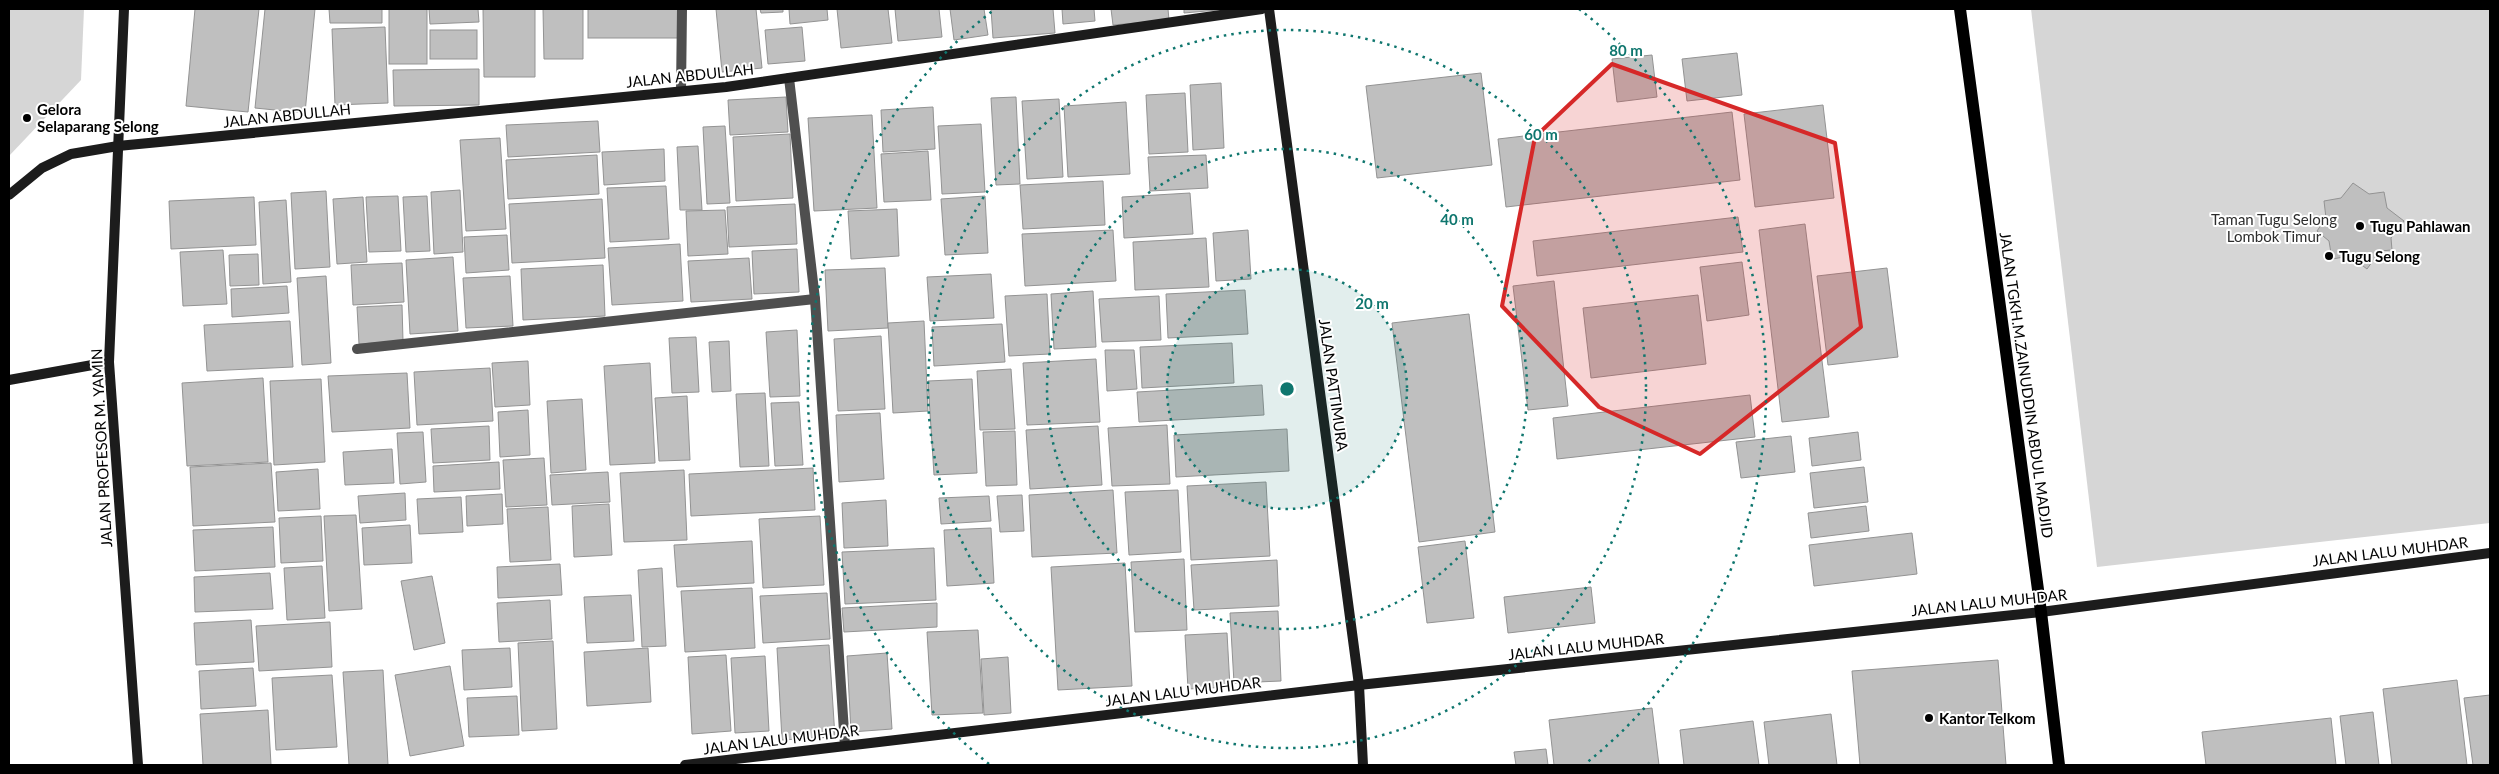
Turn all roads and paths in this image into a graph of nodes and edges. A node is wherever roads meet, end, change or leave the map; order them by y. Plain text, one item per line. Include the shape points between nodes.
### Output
1 (124, 9) edge
2 (682, 9) edge
3 (1262, 9) edge
4 (1269, 9) edge
5 (1960, 9) edge
6 (789, 78) junction
7 (681, 92) junction
8 (118, 146) junction
9 (9, 195) edge
10 (815, 299) junction
11 (357, 349) dead end
12 (109, 362) junction
13 (9, 380) edge
14 (2490, 553) edge
15 (2041, 612) junction
16 (1359, 685) junction
17 (845, 746) junction
18 (138, 765) edge
19 (685, 765) edge
20 (1363, 765) edge
21 (2059, 765) edge

1 - 8 street, JALAN PROFESOR M. YAMIN
2 - 7 street
3 - 6 street, JALAN ABDULLAH
4 - 16 street, JALAN PATTIMURA
5 - 15 main road, JALAN TGKH.M.ZAINUDDIN ABDUL MADJID
6 - 7 street, JALAN ABDULLAH
6 - 10 street
7 - 8 street, JALAN ABDULLAH
8 - 9 street, JALAN ABDULLAH via 71,154 42,168
8 - 12 street, JALAN PROFESOR M. YAMIN
10 - 11 street
10 - 17 street
12 - 13 street
12 - 18 street, JALAN PROFESOR M. YAMIN
14 - 15 street, JALAN LALU MUHDAR
15 - 16 street, JALAN LALU MUHDAR
15 - 21 main road, JALAN TGKH.M.ZAINUDDIN ABDUL MADJID
16 - 17 street, JALAN LALU MUHDAR
16 - 20 street, JALAN PATTIMURA
17 - 19 street, JALAN LALU MUHDAR

